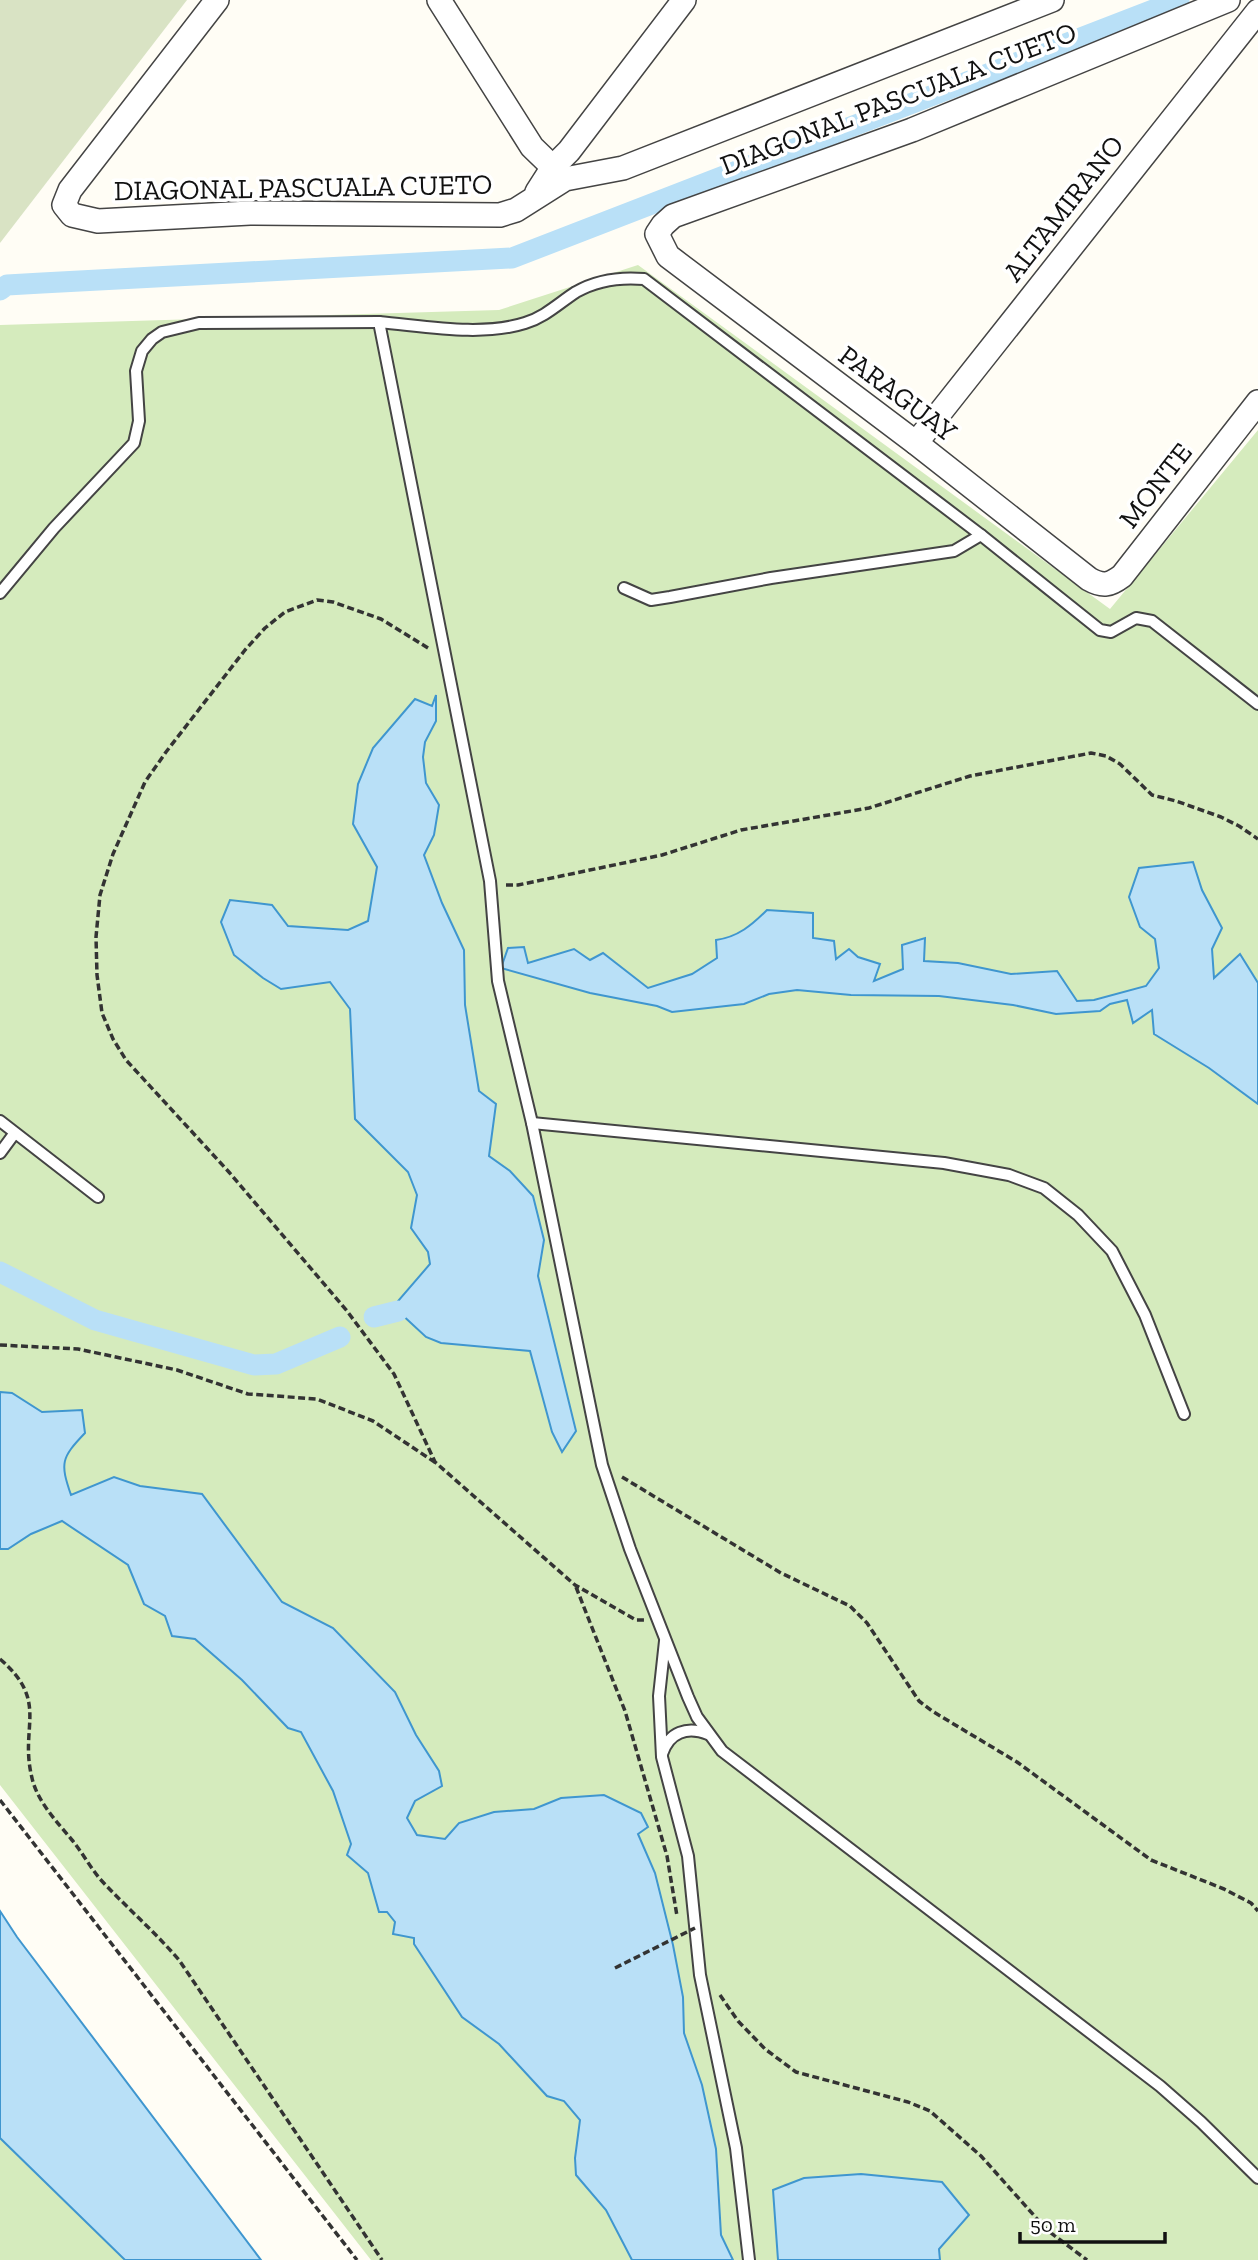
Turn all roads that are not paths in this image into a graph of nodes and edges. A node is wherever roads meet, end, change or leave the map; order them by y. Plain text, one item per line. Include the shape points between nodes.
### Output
1 (217, 0) edge
2 (439, 0) edge
3 (684, 0) edge
4 (1052, 0) edge
5 (1228, 0) edge
6 (1258, 11) edge
7 (559, 173) junction
8 (668, 256) joint
9 (379, 322) junction
10 (1258, 402) edge
11 (916, 443) junction
12 (981, 535) junction
13 (1089, 579) joint
14 (624, 588) dead end
15 (0, 593) edge
16 (1258, 704) edge
17 (0, 1121) edge
18 (532, 1123) junction
19 (14, 1134) junction
20 (0, 1153) edge
21 (98, 1197) dead end
22 (1184, 1414) dead end
23 (665, 1641) junction
24 (708, 1734) junction
25 (662, 1757) junction
26 (1258, 2178) edge
27 (748, 2260) edge

1 - 7 street, DIAGONAL PASCUALA CUETO via 70,190 64,205 72,215 98,222 217,214 500,215 531,200
2 - 7 street via 533,147
3 - 7 street via 569,151
4 - 7 street, DIAGONAL PASCUALA CUETO via 623,168
5 - 8 street, DIAGONAL PASCUALA CUETO via 912,130 673,216 657,234
6 - 11 street, ALTAMIRANO
8 - 11 street, PARAGUAY
9 - 12 lane via 505,328 542,316 604,281 644,279
9 - 15 lane via 199,323 152,339 142,351 136,371 139,421 134,443 54,527
9 - 18 lane via 490,881 498,981
10 - 13 street, MONTE via 1122,576 1111,584 1099,585
11 - 13 street, PARAGUAY
12 - 14 lane via 954,551 651,600
12 - 16 lane via 1100,630 1111,632 1136,618 1152,621
17 - 19 lane
18 - 22 lane via 944,1163 1009,1175 1044,1188 1112,1251 1145,1315
18 - 23 lane via 602,1465
19 - 20 lane
19 - 21 lane
23 - 24 lane
23 - 25 lane via 659,1696
24 - 25 lane via 684,1730 665,1745
24 - 26 lane via 722,1751 1160,2086
25 - 27 lane via 688,1856 700,1975 737,2148

